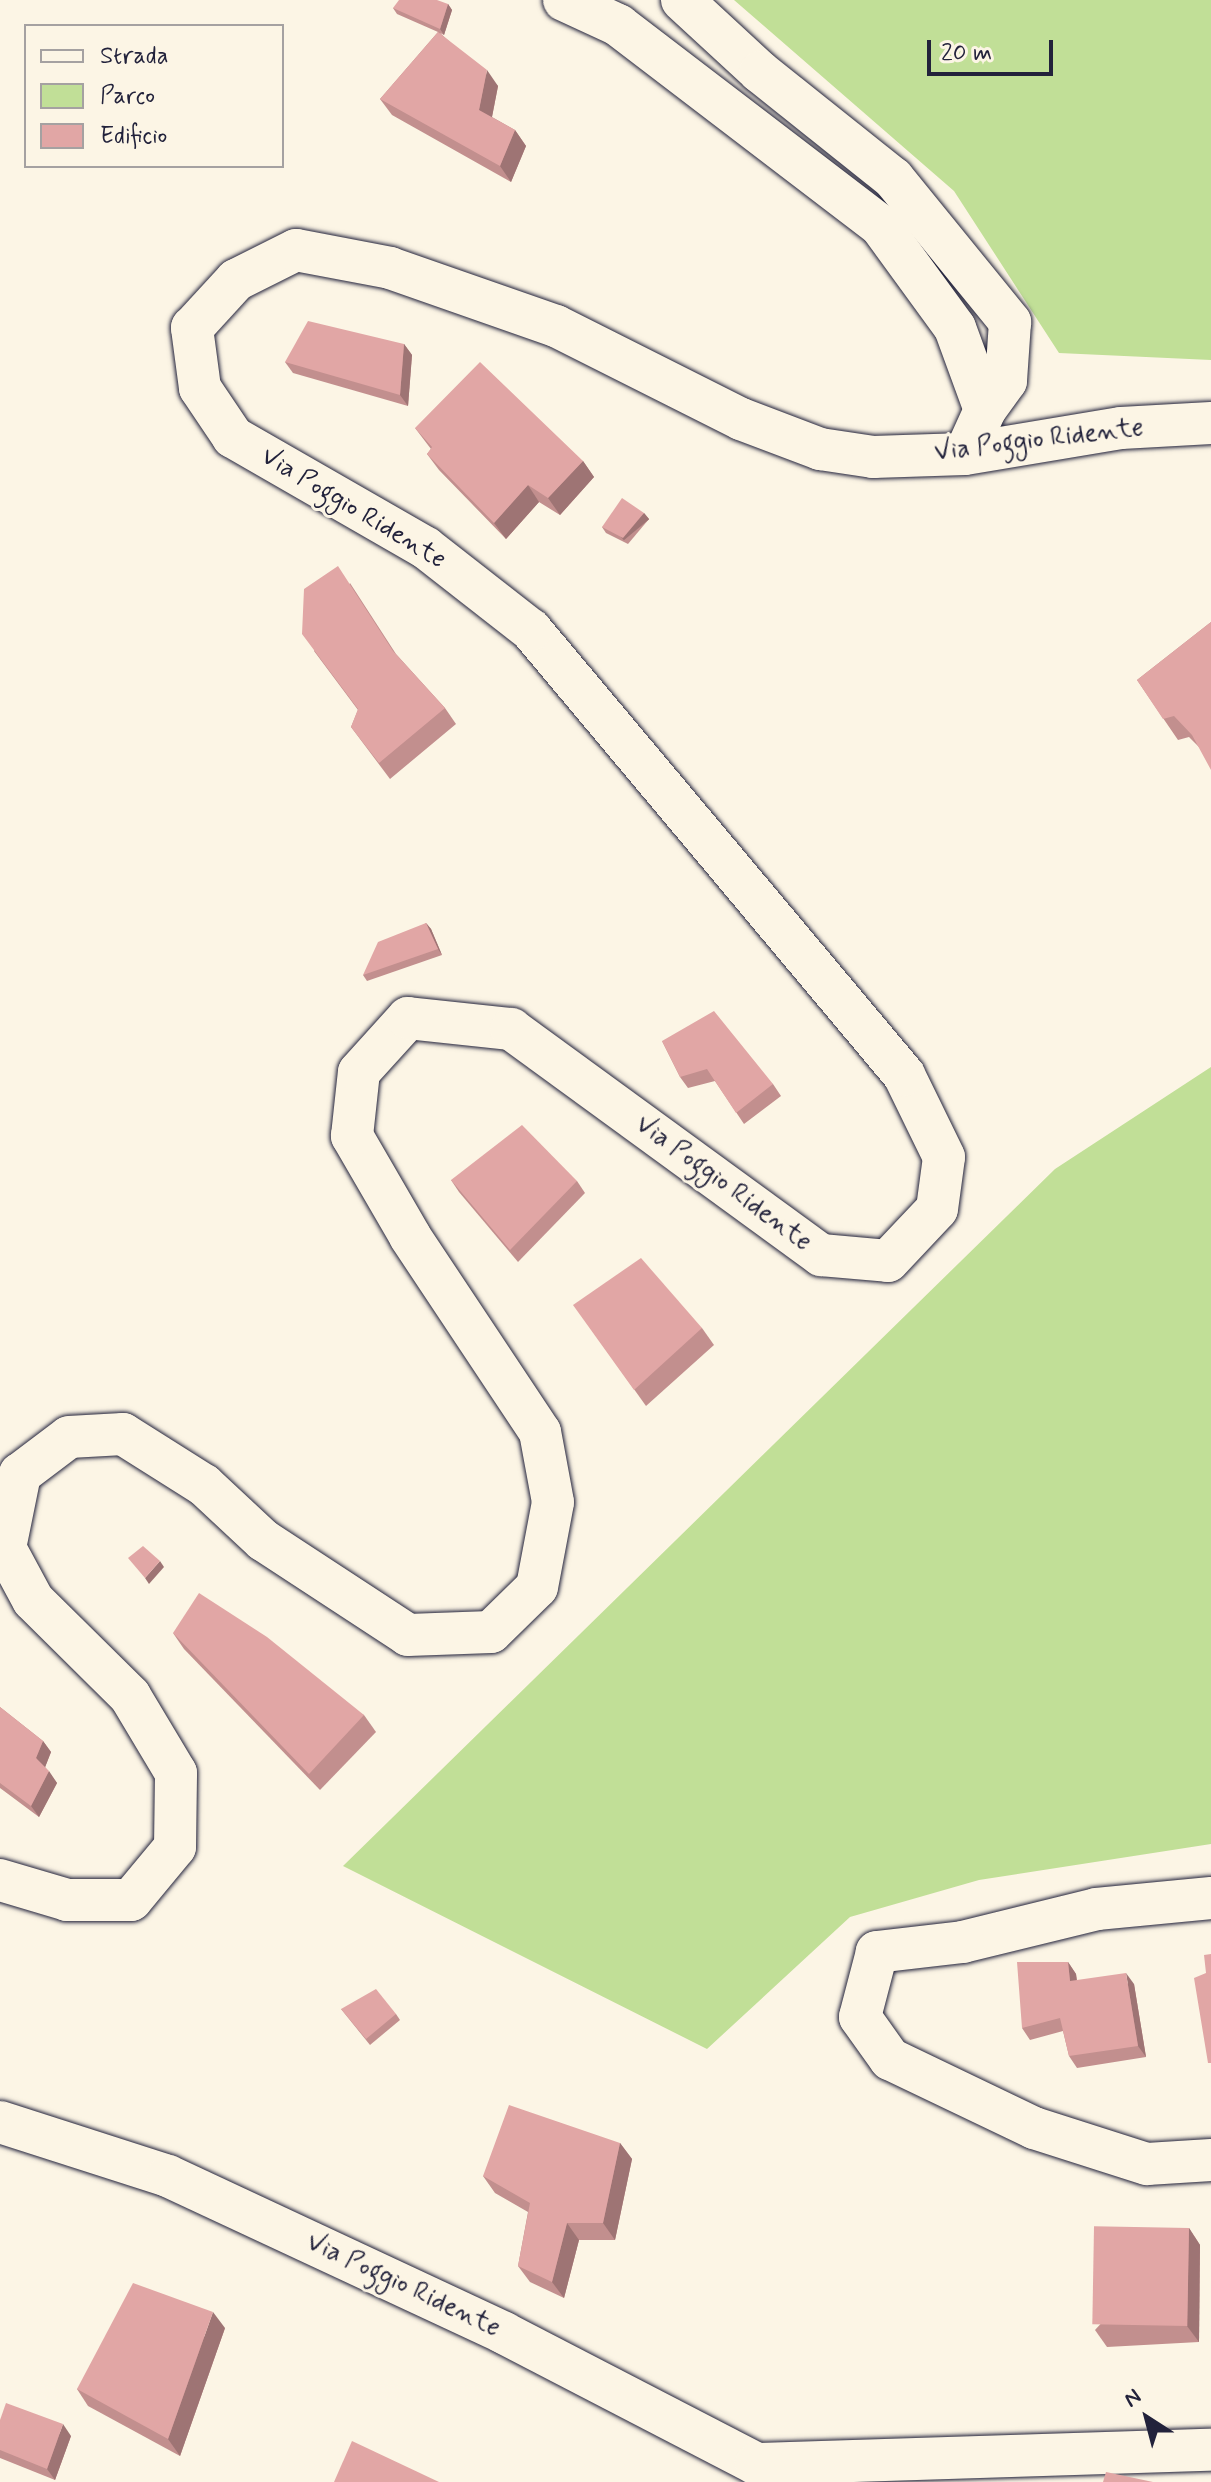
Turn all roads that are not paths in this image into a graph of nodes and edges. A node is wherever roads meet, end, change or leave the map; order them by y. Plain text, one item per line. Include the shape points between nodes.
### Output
1 (564, 0) edge
2 (682, 0) edge
3 (985, 410) junction
4 (1211, 423) edge
5 (965, 454) junction
6 (0, 1880) edge
7 (1211, 1898) edge
8 (0, 2122) edge
9 (1211, 2160) edge
10 (1211, 2450) edge
11 (755, 2464) junction
12 (792, 2482) edge

1 - 3 street via 618,25 880,225 955,328
2 - 3 street via 748,63 893,178 1010,322 1006,381
3 - 5 street
4 - 5 street, Via Poggio Ridente via 1121,428
5 - 6 street, Via Poggio Ridente via 873,457 820,449 741,419 556,326 390,268 296,250 236,280 192,328 200,388 233,437 426,548 531,630 904,1075 944,1157 941,1183 937,1209 888,1261 821,1255 511,1029 408,1018 359,1072 352,1136 410,1236 540,1432 553,1502 537,1587 491,1632 408,1635 263,1540 204,1485 123,1434 69,1437 20,1474 5,1548 33,1600 130,1696 176,1773 175,1847 131,1900 67,1900
7 - 9 street via 1097,1909 963,1942 877,1952 860,2017 890,2059 1034,2128 1147,2164
8 - 11 street, Via Poggio Ridente via 168,2176 504,2333
10 - 11 street
11 - 12 street, Via Poggio Ridente

